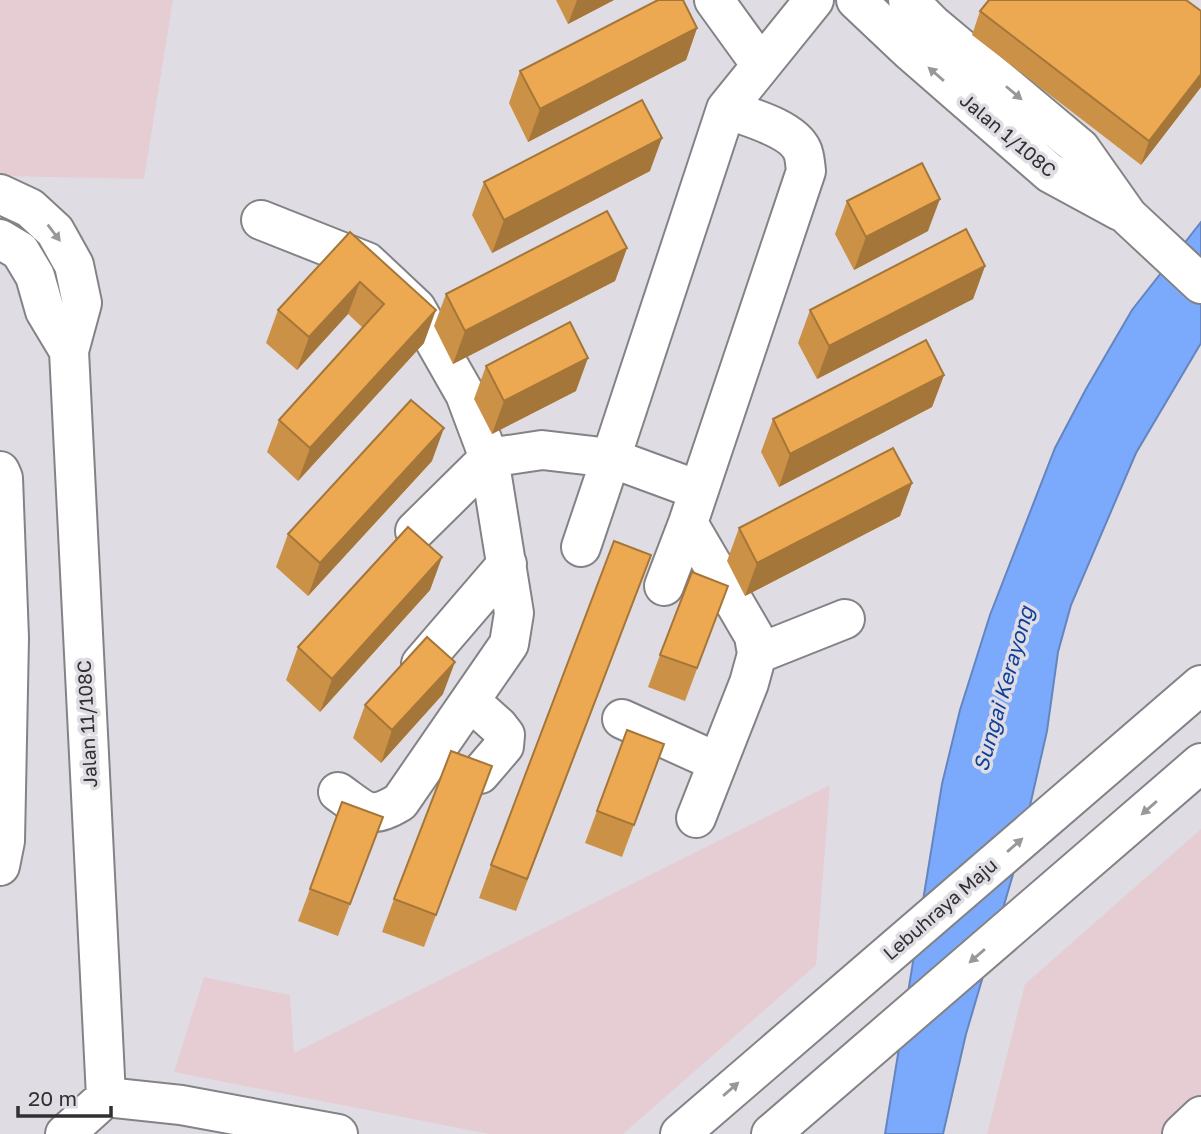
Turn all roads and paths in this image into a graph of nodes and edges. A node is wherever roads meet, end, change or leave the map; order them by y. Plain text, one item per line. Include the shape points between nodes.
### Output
1 (714, 0) edge
2 (814, 0) edge
3 (856, 0) edge
4 (908, 0) edge
5 (761, 65) junction
6 (726, 109) junction
7 (0, 194) edge
8 (261, 220) dead end
9 (1134, 221) junction
10 (0, 239) edge
11 (1201, 284) edge
12 (69, 351) junction
13 (489, 458) junction
14 (611, 458) junction
15 (0, 471) edge
16 (693, 506) junction
17 (415, 531) edge
18 (581, 547) dead end
19 (507, 564) junction
20 (664, 586) dead end
21 (845, 619) dead end
22 (4, 638) edge
23 (757, 654) junction
24 (421, 664) edge
25 (1201, 685) edge
26 (470, 701) junction
27 (622, 719) dead end
28 (717, 762) junction
29 (1201, 763) edge
30 (480, 774) edge
31 (338, 792) dead end
32 (696, 818) dead end
33 (0, 866) edge
34 (106, 1097) junction
35 (1201, 1116) edge
36 (174, 1120) edge
37 (65, 1134) edge
38 (338, 1134) edge
39 (680, 1134) edge
40 (771, 1134) edge
41 (1182, 1134) edge

1 - 5 main road
2 - 5 main road
9 -> 3 main road, Jalan 1/108C via 1050,173
4 -> 9 main road, Jalan 1/108C via 1080,148
5 - 6 main road
6 - 14 main road
6 - 16 main road via 794,138 803,151 806,171
7 -> 12 main road, Jalan 11/108C via 30,208 55,231 74,265 82,303
8 - 13 main road via 367,262 416,308 465,394
9 - 11 main road
10 - 12 main road, Jalan 11/108C via 20,251 35,276 45,311
12 - 34 main road, Jalan 11/108C
13 - 14 main road via 542,450
13 - 17 main road
13 - 19 main road
14 - 16 main road
14 - 18 main road
15 - 22 main road
16 - 20 main road
16 - 23 main road via 754,636
19 - 24 main road
19 - 26 main road via 514,613 509,644
21 - 23 main road
22 - 33 main road via 5,841
23 - 28 main road
39 -> 25 main road, Lebuhraya Maju
26 - 30 main road via 505,736 504,746
26 - 31 main road via 400,802 384,812 367,813
27 - 28 main road
28 - 32 main road
29 -> 40 main road
34 - 36 main road
34 - 37 main road
35 - 41 main road
36 - 38 main road

